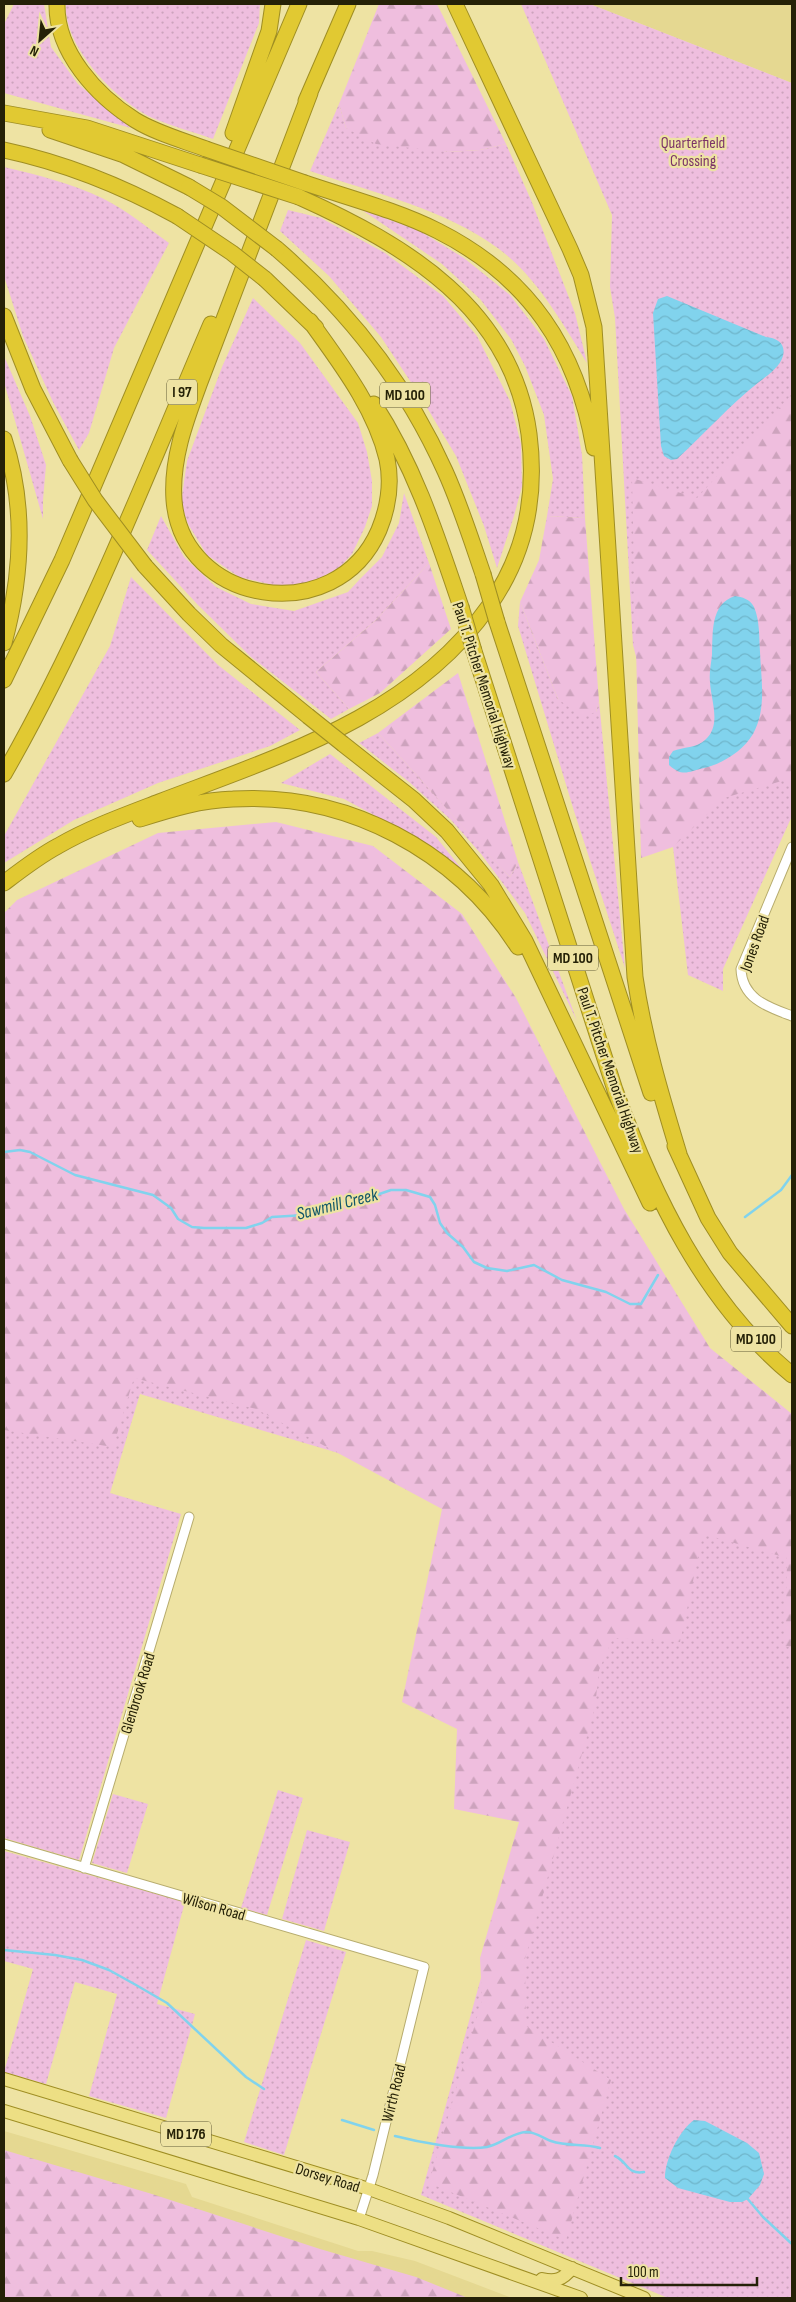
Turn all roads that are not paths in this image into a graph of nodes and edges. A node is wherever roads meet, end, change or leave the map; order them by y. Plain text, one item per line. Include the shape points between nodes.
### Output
1 (57, 4) edge
2 (273, 4) edge
3 (299, 4) edge
4 (348, 4) edge
5 (455, 4) edge
6 (310, 93) junction
7 (4, 113) edge
8 (4, 118) edge
9 (4, 150) edge
10 (167, 315) junction
11 (4, 316) edge
12 (310, 321) junction
13 (4, 439) edge
14 (608, 576) junction
15 (4, 643) edge
16 (4, 680) edge
17 (4, 774) edge
18 (58, 845) junction
19 (792, 847) edge
20 (4, 884) edge
21 (792, 1016) edge
22 (562, 1020) junction
23 (679, 1154) junction
24 (725, 1304) junction
25 (792, 1326) edge
26 (792, 1375) edge
27 (190, 1517) dead end
28 (4, 1844) edge
29 (84, 1868) junction
30 (424, 1967) joint
31 (4, 2079) edge
32 (4, 2111) edge
33 (369, 2189) junction
34 (360, 2219) junction
35 (572, 2268) junction
36 (500, 2269) junction
37 (581, 2298) edge
38 (644, 2298) edge

1 - 14 highway, bridge via 70,54 99,91 136,120 206,149 436,230 487,261 512,283 536,309 567,357 588,413
2 - 10 highway via 261,57
3 - 10 highway
4 - 6 highway, I 97
5 - 14 highway via 570,249 588,300 598,357
6 - 12 highway via 196,391 183,428 174,478 178,520 197,555 211,569 249,590 295,593 337,580 364,556 376,538 388,503 387,460 374,423 345,370
6 - 17 highway, I 97 via 102,581
7 - 18 highway, bridge via 87,128 299,198 353,221 392,244 458,295 501,351 514,376 526,416 532,457 532,492 515,560 502,587 456,648 397,696 360,719 310,743 120,817
8 - 23 highway, Paul T. Pitcher Memorial Highway / MD 100, bridge via 93,143 155,169 222,207 277,249 329,297 361,333 408,399 446,472 483,574 646,1079 659,1116
9 - 12 highway, Paul T. Pitcher Memorial Highway / MD 100, bridge via 113,184 177,216 265,279
10 - 16 highway via 62,560
11 - 22 highway, bridge via 33,389 70,460 95,500 145,566 221,645 414,800 447,831 509,913
12 - 24 highway, Paul T. Pitcher Memorial Highway / MD 100, bridge via 363,387 406,460 433,524 461,607 636,1148 683,1242
13 - 15 highway via 14,479 20,541 16,595
14 - 23 highway via 635,977 655,1076
18 - 20 highway
18 - 22 highway via 190,804 232,798 295,801 361,819 390,830 416,846 466,884 508,932
19 - 21 street, Jones Road via 740,969 743,985 753,997
22 - 24 highway via 648,1198 678,1247
23 - 25 highway, Paul T. Pitcher Memorial Highway / MD 100 via 708,1218 730,1253
24 - 26 highway, Paul T. Pitcher Memorial Highway / MD 100
27 - 29 street, Glenbrook Road
28 - 29 street, Wilson Road
29 - 30 street, Wilson Road
30 - 33 street, Wirth Road
31 - 33 main road, Dorsey Road / MD 176
32 - 34 main road, Dorsey Road / MD 176
33 - 34 street, Wirth Road
33 - 35 main road, Dorsey Road / MD 176
34 - 36 main road, Dorsey Road / MD 176
35 - 36 main road via 563,2278 550,2281
35 - 38 main road, Dorsey Road / MD 176
36 - 37 main road, Dorsey Road / MD 176

